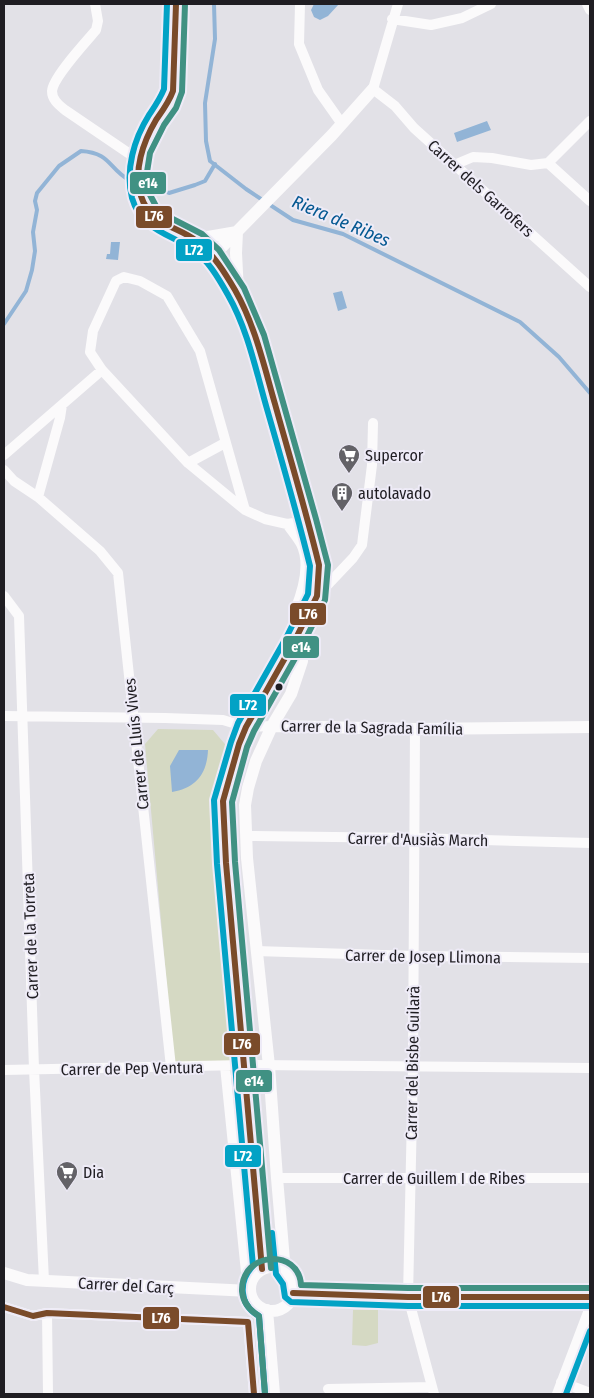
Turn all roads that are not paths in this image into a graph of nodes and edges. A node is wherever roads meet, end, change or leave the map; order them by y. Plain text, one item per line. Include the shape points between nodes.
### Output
1 (95, 4) edge
2 (176, 4) edge
3 (300, 4) edge
4 (398, 4) edge
5 (491, 4) edge
6 (587, 4) edge
7 (590, 10) edge
8 (392, 20) junction
9 (373, 89) junction
10 (590, 121) edge
11 (342, 124) junction
12 (140, 161) junction
13 (548, 163) junction
14 (454, 165) junction
15 (590, 201) edge
16 (237, 232) junction
17 (188, 236) junction
18 (213, 256) junction
19 (590, 287) edge
20 (237, 294) junction
21 (102, 370) junction
22 (62, 405) junction
23 (373, 423) dead end
24 (225, 443) junction
25 (4, 455) edge
26 (188, 463) junction
27 (4, 470) edge
28 (38, 497) junction
29 (244, 510) junction
30 (308, 521) junction
31 (287, 524) junction
32 (4, 596) edge
33 (317, 596) junction
34 (304, 622) junction
35 (294, 642) junction
36 (4, 716) edge
37 (24, 717) junction
38 (133, 717) junction
39 (272, 726) junction
40 (246, 727) junction
41 (590, 727) edge
42 (415, 729) junction
43 (246, 836) junction
44 (414, 838) junction
45 (590, 843) edge
46 (256, 951) junction
47 (412, 956) junction
48 (590, 958) edge
49 (244, 1065) junction
50 (226, 1066) junction
51 (270, 1066) junction
52 (413, 1067) junction
53 (171, 1068) junction
54 (590, 1068) edge
55 (34, 1069) junction
56 (4, 1070) edge
57 (277, 1178) junction
58 (410, 1178) junction
59 (590, 1178) edge
60 (262, 1269) junction
61 (285, 1272) junction
62 (4, 1273) edge
63 (44, 1281) junction
64 (251, 1286) junction
65 (293, 1294) junction
66 (408, 1296) junction
67 (590, 1297) edge
68 (4, 1307) edge
69 (590, 1307) edge
70 (267, 1310) junction
71 (46, 1313) junction
72 (561, 1382) junction
73 (328, 1389) dead end
74 (433, 1391) edge
75 (590, 1393) edge
76 (48, 1394) edge
77 (254, 1394) edge
78 (274, 1394) edge
79 (557, 1394) edge

1 - 12 street via 96,30 58,76 52,91 56,102 65,110
2 - 12 street via 173,91 146,138
3 - 11 street via 299,44 318,90
4 - 8 street
5 - 8 street via 462,18 430,25
6 - 7 street
8 - 9 street
9 - 11 street
9 - 14 street, Carrer dels Garrofers via 395,106
10 - 13 street
11 - 16 street
12 - 17 street via 138,184 144,204 158,221
13 - 14 street via 531,165 473,157
13 - 15 street
14 - 19 street, Carrer dels Garrofers
16 - 17 street
16 - 18 street
16 - 20 street
17 - 18 street
18 - 20 street
20 - 30 street via 256,337
21 - 22 street
21 - 24 street via 90,352 93,331 116,281 124,277 160,291 167,296 200,351
21 - 26 street
22 - 25 street
22 - 28 street
23 - 33 street via 372,465 362,545
24 - 26 street
24 - 29 street
26 - 29 street
27 - 28 street, Carrer de Lluís Vives
28 - 38 street, Carrer de Lluís Vives via 100,551 118,573
29 - 31 street via 265,520
30 - 31 street
30 - 33 street via 319,565
31 - 34 street via 302,544 305,562 303,587 295,610
32 - 37 street, Carrer de la Torreta via 19,616
33 - 34 street
34 - 35 street
35 - 39 street via 302,661 291,694
35 - 40 street
36 - 37 street, Carrer de la Sagrada Família
37 - 38 street, Carrer de la Sagrada Família
37 - 55 street, Carrer de la Torreta
38 - 40 street, Carrer de la Sagrada Família via 223,720
38 - 53 street, Carrer de Lluís Vives
39 - 40 street, Carrer de la Sagrada Família
39 - 42 street, Carrer de la Sagrada Família
39 - 43 street via 248,788
40 - 49 street via 223,801
41 - 42 street, Carrer de la Sagrada Família
42 - 44 street, Carrer del Bisbe Guilarà
43 - 44 street, Carrer d'Ausiàs March
43 - 46 street
44 - 45 street, Carrer d'Ausiàs March
44 - 47 street, Carrer del Bisbe Guilarà
46 - 47 street, Carrer de Josep Llimona
46 - 51 street
47 - 48 street, Carrer de Josep Llimona
47 - 52 street, Carrer del Bisbe Guilarà
49 - 50 street, Carrer de Pep Ventura
49 - 51 street, Carrer de Pep Ventura
49 - 60 street
50 - 53 street, Carrer de Pep Ventura
50 - 64 street via 246,1272
51 - 52 street, Carrer de Pep Ventura
51 - 57 street
52 - 54 street, Carrer de Pep Ventura
52 - 58 street, Carrer del Bisbe Guilarà
53 - 55 street, Carrer de Pep Ventura
55 - 56 street, Carrer de Pep Ventura
55 - 63 street, Carrer de la Torreta
57 - 58 street, Carrer de Guillem I de Ribes
57 - 61 street
58 - 59 street, Carrer de Guillem I de Ribes
58 - 66 street, Carrer del Bisbe Guilarà
60 - 61 street via 272,1267
60 - 64 street via 256,1273
61 - 65 street via 292,1281
62 - 63 street, Carrer del Carç
63 - 64 street, Carrer del Carç
64 - 70 street via 255,1303
65 - 66 street
65 - 70 street via 280,1309
66 - 67 street
66 - 74 street, Carrer del Bisbe Guilarà
68 - 71 street via 34,1316
69 - 72 street
70 - 78 street
71 - 76 street
71 - 77 street via 248,1322
72 - 75 street
72 - 79 street
73 - 74 street

